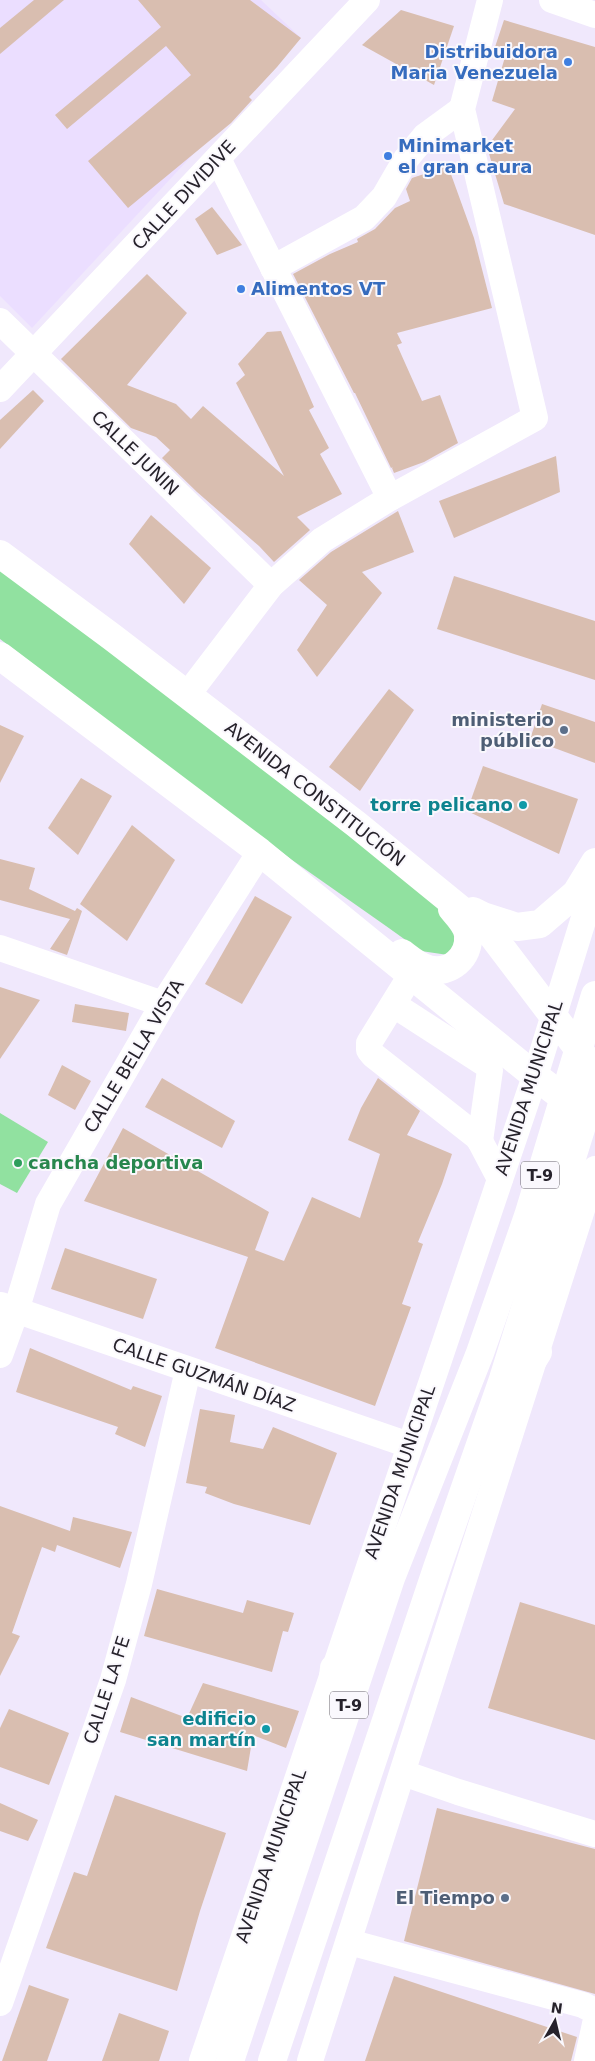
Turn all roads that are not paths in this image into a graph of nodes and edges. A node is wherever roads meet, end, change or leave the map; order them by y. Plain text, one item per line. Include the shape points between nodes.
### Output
1 (367, 0) edge
2 (490, 0) edge
3 (552, 0) edge
4 (595, 15) edge
5 (462, 109) junction
6 (218, 159) junction
7 (273, 268) junction
8 (0, 321) edge
9 (34, 355) junction
10 (0, 389) edge
11 (390, 498) junction
12 (0, 554) edge
13 (272, 585) junction
14 (0, 656) edge
15 (188, 694) junction
16 (260, 852) junction
17 (595, 862) edge
18 (427, 882) junction
19 (595, 882) edge
20 (0, 948) edge
21 (411, 975) junction
22 (595, 995) edge
23 (163, 1004) junction
24 (394, 1005) junction
25 (554, 1017) junction
26 (595, 1071) edge
27 (535, 1076) junction
28 (595, 1084) edge
29 (595, 1124) edge
30 (480, 1141) junction
31 (595, 1169) edge
32 (500, 1179) junction
33 (8, 1308) edge
34 (538, 1352) junction
35 (0, 1355) edge
36 (188, 1370) junction
37 (409, 1445) junction
38 (477, 1451) junction
39 (334, 1668) junction
40 (403, 1773) junction
41 (320, 1792) junction
42 (595, 1834) edge
43 (350, 1942) junction
44 (0, 2003) edge
45 (595, 2015) edge
46 (595, 2024) edge
47 (202, 2061) edge
48 (230, 2061) edge
49 (272, 2061) edge
50 (310, 2061) edge
51 (587, 2061) edge

1 - 6 street, CALLE DIVIDIVE
2 - 5 street
3 - 4 street
5 - 7 street via 420,141 384,197 364,218
5 - 11 street via 535,418
6 - 7 street
6 - 9 street, CALLE DIVIDIVE
7 - 11 street
8 - 9 street, CALLE JUNIN
9 - 10 street, CALLE DIVIDIVE
9 - 13 street, CALLE JUNIN
11 - 13 street via 322,540
12 - 15 main road, AVENIDA CONSTITUCIÓN
13 - 15 street
14 - 16 main road
15 - 18 main road, AVENIDA CONSTITUCIÓN
16 - 18 main road via 414,962 428,969 440,970 460,962 468,935 453,910
16 - 21 main road
16 - 23 street, CALLE BELLA VISTA
17 - 18 main road via 576,893 540,924 517,927 483,916
18 - 25 main road, AVENIDA CONSTITUCIÓN via 491,934
19 - 25 street, AVENIDA MUNICIPAL / T-9
20 - 23 street
21 - 24 street
21 - 27 main road
22 - 41 main road, AVENIDA MUNICIPAL / T-9 via 528,1216 480,1353 391,1578
23 - 33 street, CALLE BELLA VISTA via 48,1204
24 - 30 street via 487,1065 490,1070
24 - 30 street via 369,1043 369,1050
25 - 26 main road, AVENIDA CONSTITUCIÓN
25 - 27 street, AVENIDA MUNICIPAL / T-9
27 - 29 main road
27 - 32 street, AVENIDA MUNICIPAL / T-9
28 - 38 main road, T-9 via 503,1379
30 - 32 street
31 - 34 street
32 - 37 street, AVENIDA MUNICIPAL / T-9
33 - 35 street, CALLE BELLA VISTA
33 - 36 street, CALLE GUZMÁN DÍAZ
34 - 38 main road
34 - 40 street
36 - 37 street, CALLE GUZMÁN DÍAZ
36 - 44 street, CALLE LA FE via 139,1584 113,1680
37 - 39 street, AVENIDA MUNICIPAL / T-9
38 - 49 main road, T-9
39 - 41 main road
39 - 47 street, AVENIDA MUNICIPAL / T-9
40 - 42 street
40 - 43 street
41 - 48 main road, AVENIDA MUNICIPAL / T-9
43 - 45 street via 583,2005 593,2010
43 - 50 street
46 - 51 street

